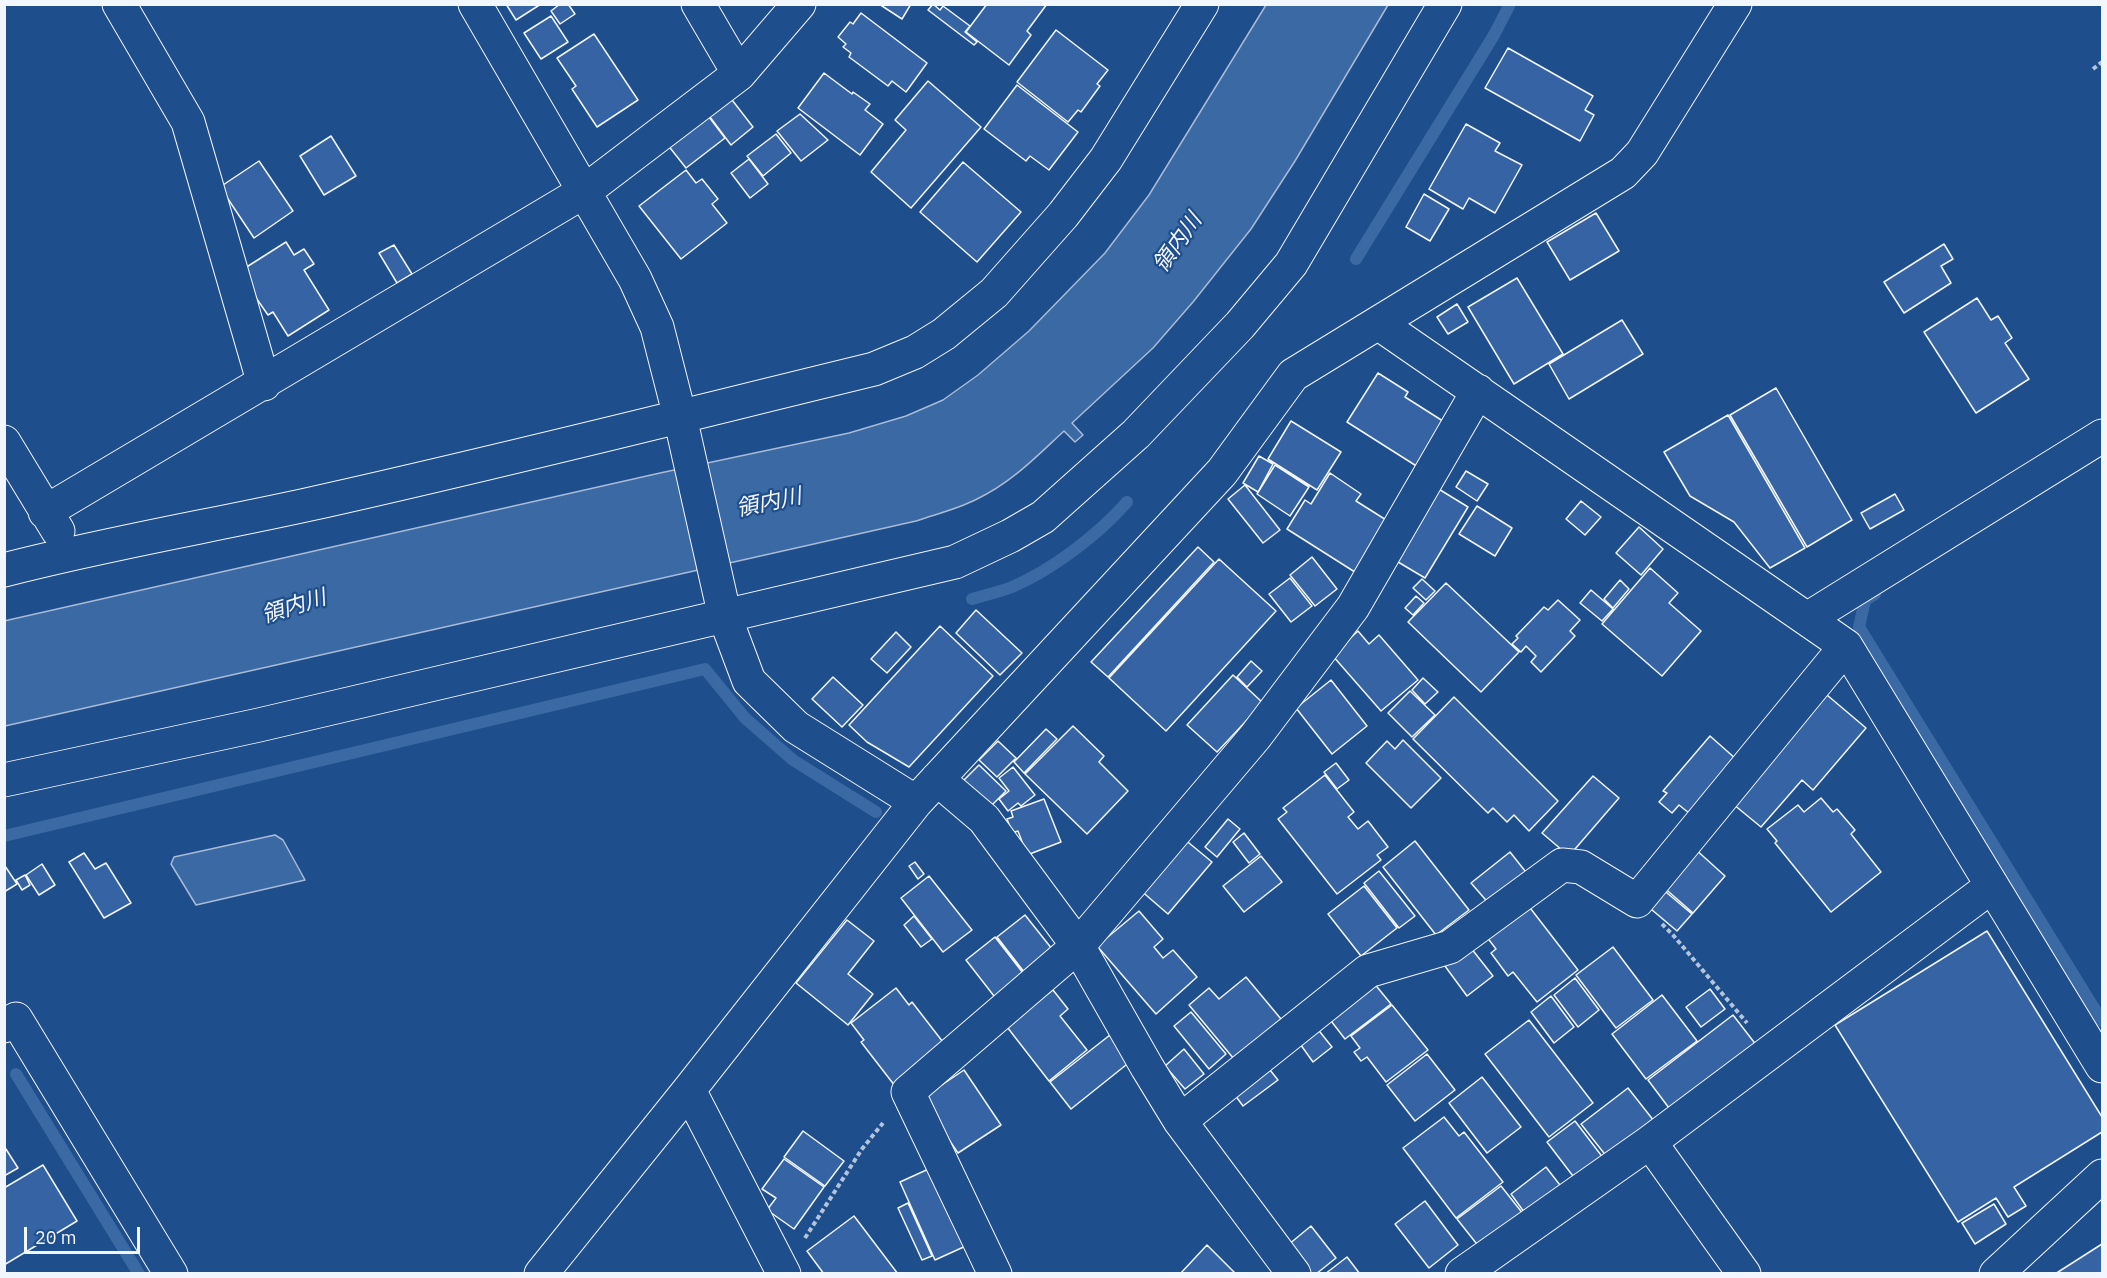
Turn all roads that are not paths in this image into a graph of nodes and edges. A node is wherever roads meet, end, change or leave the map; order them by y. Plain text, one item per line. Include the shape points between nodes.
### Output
1 (119, 4) edge
2 (475, 4) edge
3 (698, 4) edge
4 (799, 4) edge
5 (1202, 4) edge
6 (1446, 4) edge
7 (1735, 4) edge
8 (739, 74) junction
9 (585, 191) junction
10 (1378, 323) junction
11 (264, 384) junction
12 (1478, 391) junction
13 (680, 420) junction
14 (2103, 436) edge
15 (4, 442) edge
16 (45, 512) junction
17 (72, 553) junction
18 (4, 570) edge
19 (723, 611) junction
20 (1807, 619) junction
21 (1846, 646) junction
22 (4, 780) edge
23 (927, 790) junction
24 (1992, 886) junction
25 (1078, 946) junction
26 (4, 1026) edge
27 (2103, 1066) edge
28 (689, 1090) junction
29 (1180, 1121) junction
30 (1650, 1142) junction
31 (2103, 1176) edge
32 (784, 1273) edge
33 (171, 1274) edge
34 (542, 1274) edge
35 (995, 1274) edge
36 (1294, 1274) edge
37 (1462, 1274) edge
38 (1744, 1274) edge
39 (1996, 1274) edge

1 - 11 street via 188,122
2 - 9 street
3 - 8 street
4 - 8 street
5 - 13 street via 1106,159 994,293 944,334 915,352 874,369
6 - 19 street via 1291,264 1240,325 1137,434 1043,517 955,562
7 - 10 street via 1642,153 1623,173
8 - 9 street
9 - 11 street
9 - 13 street via 635,279 657,327
10 - 12 street
10 - 23 street via 1293,375 1222,472
11 - 16 street
12 - 20 street
12 - 25 street via 1353,607 1255,737
13 - 17 street
13 - 19 street
14 - 20 street
15 - 16 street
16 - 17 street
17 - 18 street
19 - 22 street via 260,725
19 - 23 street via 749,681 788,720
20 - 21 street
21 - 24 street
21 - 29 street via 1637,901 1581,867 1562,865 1450,947 1368,971
23 - 25 street via 984,819
23 - 28 street
24 - 27 street
24 - 30 street
25 - 29 street
25 - 35 street via 908,1092
26 - 33 street via 16,1019
28 - 32 street
28 - 34 street
29 - 36 street
30 - 37 street
30 - 38 street
31 - 39 street

